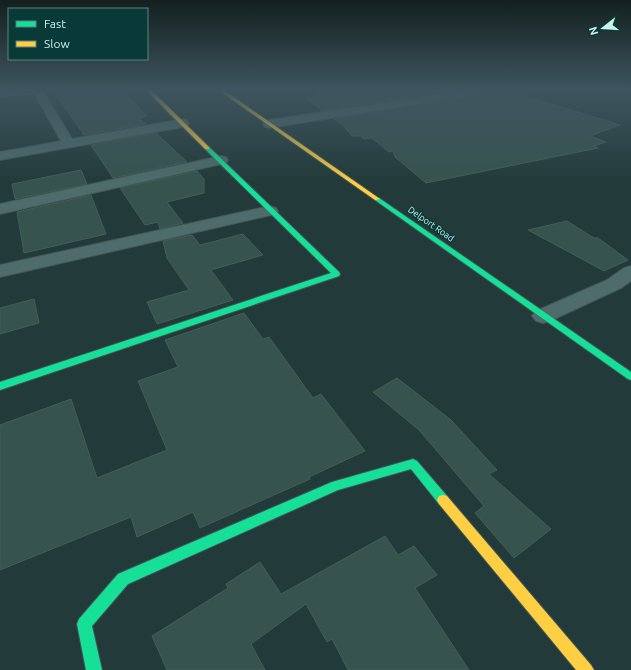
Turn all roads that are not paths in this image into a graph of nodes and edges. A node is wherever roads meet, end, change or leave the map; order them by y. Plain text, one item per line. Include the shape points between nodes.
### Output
1 (55, 120) edge
2 (180, 120) edge
3 (264, 120) edge
4 (293, 120) edge
5 (183, 123) junction
6 (269, 124) junction
7 (69, 144) junction
8 (0, 156) edge
9 (221, 160) junction
10 (0, 209) edge
11 (270, 211) junction
12 (0, 270) edge
13 (631, 272) edge
14 (543, 316) junction
15 (631, 378) edge
16 (0, 386) edge
17 (94, 670) edge
18 (586, 670) edge

1 - 7 street
2 - 5 street
3 - 6 street, Delport Road
4 - 6 street
5 - 7 street
5 - 9 street
6 - 14 street, Delport Road
7 - 8 street
9 - 10 street
9 - 11 street
11 - 12 street
11 - 16 street via 336,274
13 - 14 street via 614,284
14 - 15 street, Delport Road
17 - 18 street via 84,624 123,579 336,486 413,464

